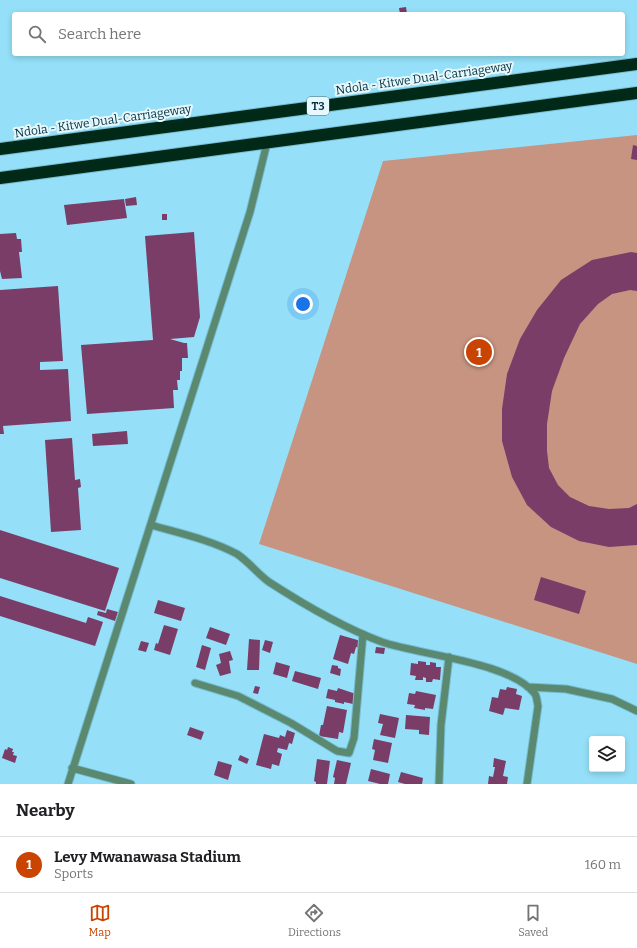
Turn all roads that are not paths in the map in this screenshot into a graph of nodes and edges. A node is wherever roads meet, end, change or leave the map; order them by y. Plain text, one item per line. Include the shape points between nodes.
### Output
1 (637, 64) edge
2 (637, 93) edge
3 (267, 142) junction
4 (0, 148) edge
5 (0, 178) edge
6 (151, 525) junction
7 (363, 634) junction
8 (449, 657) junction
9 (194, 683) dead end
10 (528, 687) junction
11 (637, 711) edge
12 (72, 768) junction
13 (68, 784) edge
14 (131, 784) edge
15 (439, 784) edge
16 (527, 784) edge

1 - 4 highway, Ndola - Kitwe Dual-Carriageway / T3
2 - 3 highway
3 - 5 highway
3 - 6 street via 248,220
6 - 7 street via 229,550 268,581
6 - 12 street
7 - 8 street via 406,649
7 - 9 street via 354,738 349,753 337,751 291,723 238,696
8 - 10 street via 502,672
8 - 15 street via 441,725
10 - 11 street via 566,689 612,698
10 - 16 street via 536,696 538,706
12 - 13 street
12 - 14 street

